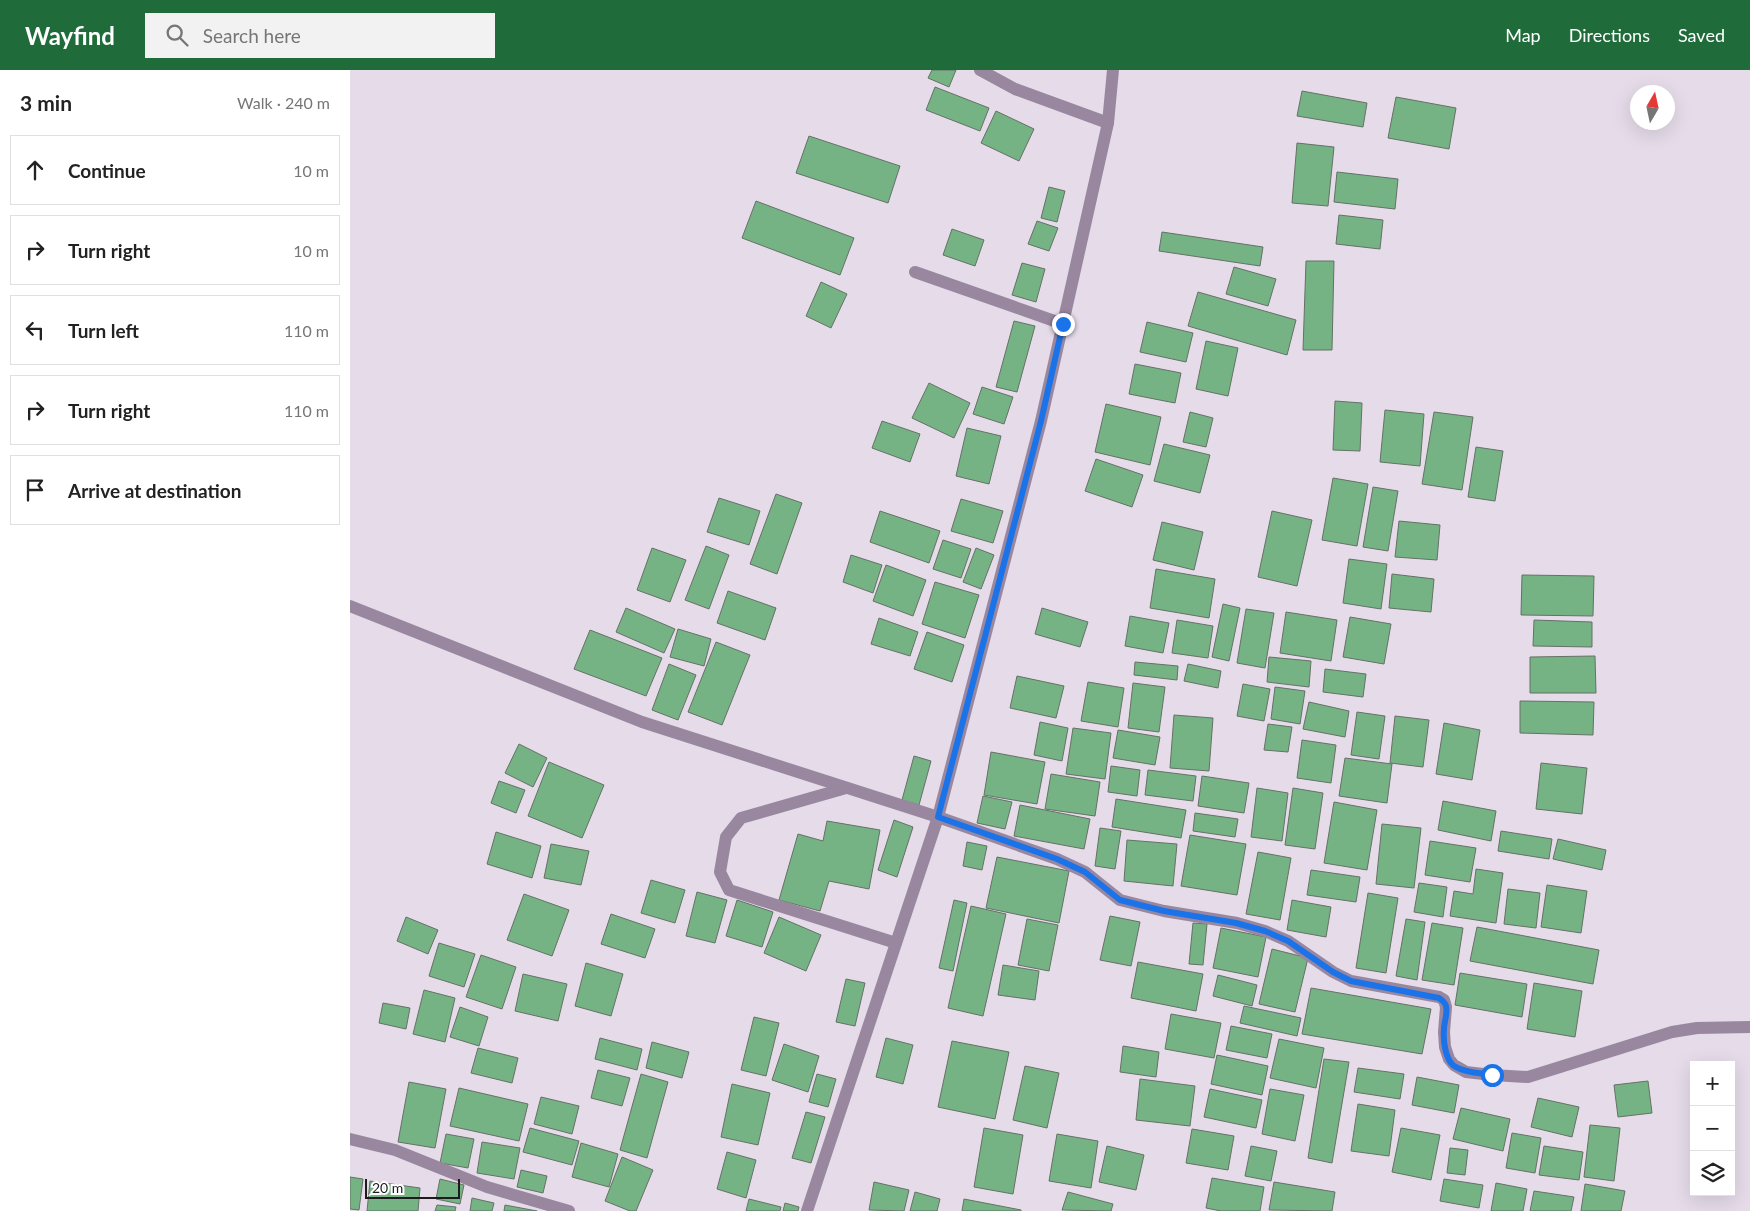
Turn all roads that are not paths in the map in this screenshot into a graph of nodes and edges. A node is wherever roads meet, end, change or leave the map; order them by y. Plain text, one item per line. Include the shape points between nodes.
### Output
1 (980, 70) edge
2 (1113, 70) edge
3 (1108, 123) junction
4 (915, 272) dead end
5 (1063, 324) junction
6 (350, 606) edge
7 (846, 788) junction
8 (938, 817) junction
9 (896, 943) junction
10 (1750, 1027) edge
11 (350, 1139) edge
12 (569, 1211) edge
13 (807, 1211) edge

1 - 3 street via 1015,89
2 - 3 street
3 - 5 street
4 - 5 street
5 - 8 street via 1041,421
6 - 7 street via 642,722
7 - 8 street
7 - 9 street via 741,818 726,837 720,872 729,890
8 - 9 street
8 - 10 street via 1057,859 1085,872 1120,900 1265,931 1288,941 1351,981 1444,1000 1445,1047 1454,1065 1466,1072 1528,1076 1672,1032
9 - 13 street
11 - 12 street via 396,1150 488,1187

